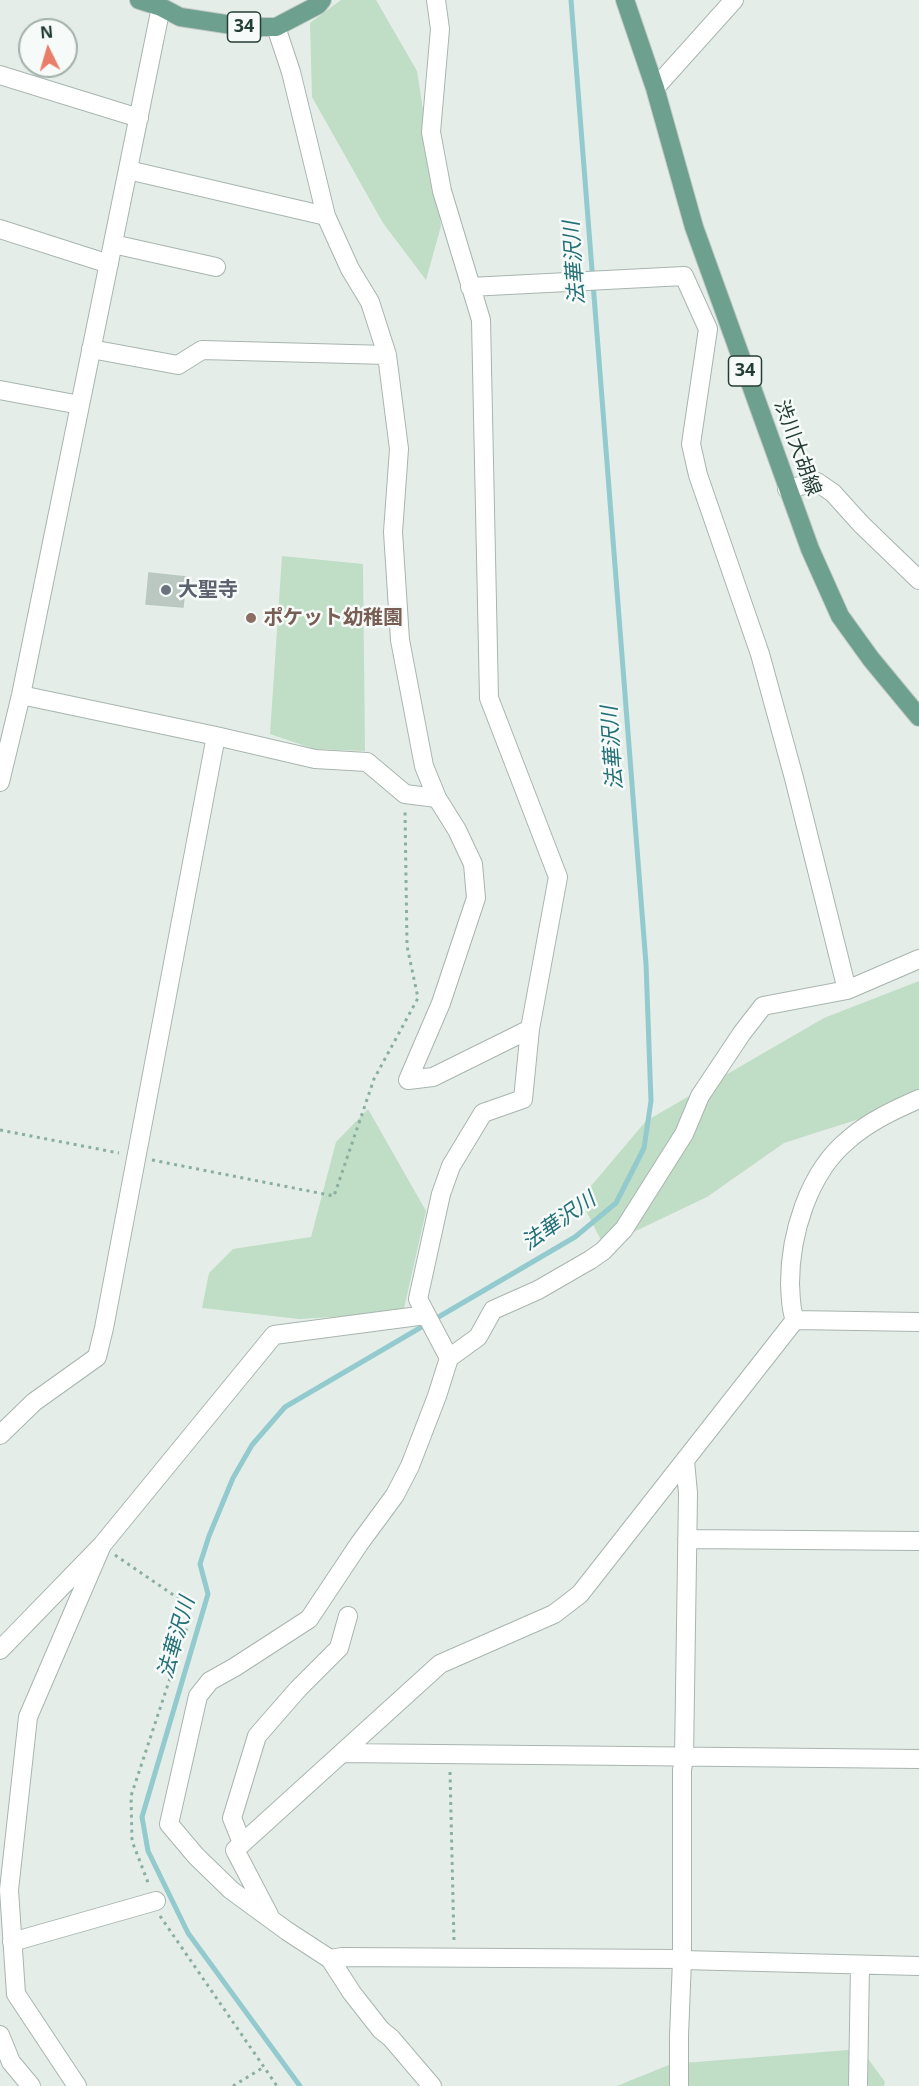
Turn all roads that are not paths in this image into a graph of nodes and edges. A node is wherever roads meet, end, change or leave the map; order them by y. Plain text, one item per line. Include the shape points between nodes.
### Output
1 (140, 0) edge
2 (322, 0) edge
3 (436, 0) edge
4 (625, 0) edge
5 (734, 0) edge
6 (162, 4) edge
7 (276, 27) junction
8 (0, 75) edge
9 (655, 88) junction
10 (139, 118) junction
11 (128, 170) junction
12 (326, 216) junction
13 (0, 229) edge
14 (113, 244) junction
15 (109, 264) junction
16 (216, 267) dead end
17 (470, 287) junction
18 (729, 325) junction
19 (708, 329) junction
20 (92, 350) junction
21 (387, 355) junction
22 (0, 390) edge
23 (80, 405) junction
24 (787, 489) junction
25 (919, 580) edge
26 (13, 704) edge
27 (919, 717) edge
28 (216, 736) junction
29 (0, 782) edge
30 (438, 798) junction
31 (919, 959) edge
32 (847, 990) junction
33 (530, 1029) junction
34 (919, 1099) edge
35 (426, 1315) junction
36 (795, 1320) junction
37 (919, 1322) edge
38 (449, 1358) junction
39 (0, 1435) edge
40 (685, 1461) junction
41 (687, 1539) junction
42 (919, 1541) edge
43 (102, 1545) junction
44 (348, 1616) dead end
45 (0, 1650) edge
46 (342, 1753) junction
47 (684, 1758) junction
48 (919, 1759) edge
49 (242, 1843) junction
50 (156, 1901) dead end
51 (272, 1920) junction
52 (12, 1942) junction
53 (330, 1959) junction
54 (682, 1960) junction
55 (860, 1965) junction
56 (919, 1966) edge
57 (0, 2035) edge
58 (30, 2086) edge
59 (77, 2086) edge
60 (432, 2086) edge
61 (679, 2086) edge
62 (858, 2086) edge

1 - 6 main road, 34
2 - 7 main road, 34
3 - 17 street via 440,29 431,132 442,191
4 - 9 main road, 渋川大胡線 / 34
5 - 9 street
6 - 7 main road, 34 via 180,17 245,27
6 - 10 street
7 - 12 street
8 - 10 street
9 - 18 main road, 渋川大胡線 / 34 via 694,227
10 - 11 street
11 - 12 street
11 - 14 street
12 - 21 street via 350,270 370,302
13 - 15 street
14 - 15 street
14 - 16 street
15 - 20 street
17 - 19 street via 684,276
17 - 33 street via 481,320 489,698 558,877
18 - 19 street
18 - 24 main road, 渋川大胡線 / 34
19 - 32 street via 691,444 760,654
20 - 21 street via 178,365 202,350
20 - 23 street
21 - 30 street via 399,449 393,532 400,640 424,765
22 - 23 street
23 - 26 street
24 - 25 street via 817,482 833,493
24 - 27 main road, 渋川大胡線 / 34 via 840,616
26 - 28 street
26 - 29 street
28 - 30 street via 315,759 367,762 405,794
28 - 39 street via 97,1357 34,1402
30 - 33 street via 473,864 476,898 441,1003 408,1080 433,1077
31 - 32 street
32 - 38 street via 763,1006 700,1096 684,1134 624,1229 590,1260 493,1310 478,1337
33 - 35 street via 523,1100 483,1113 451,1166 418,1299
34 - 36 street via 875,1120 846,1140 821,1172 797,1227 790,1264 791,1310
35 - 38 street
35 - 43 street via 274,1335
36 - 37 street
36 - 40 street
38 - 51 street via 410,1466 395,1495 309,1619 210,1681 198,1696 169,1824 231,1890
40 - 41 street
40 - 46 street via 580,1594 554,1614 440,1664
41 - 42 street
41 - 47 street
43 - 45 street
43 - 52 street via 28,1717 9,1890
44 - 49 street via 339,1648 257,1736 232,1818
46 - 47 street
46 - 49 street
47 - 48 street
47 - 54 street
49 - 51 street via 235,1850
50 - 52 street
51 - 53 street
52 - 59 street via 16,1994
53 - 54 street
53 - 60 street via 351,1993
54 - 55 street
54 - 61 street
55 - 56 street
55 - 62 street
57 - 58 street via 11,2062

